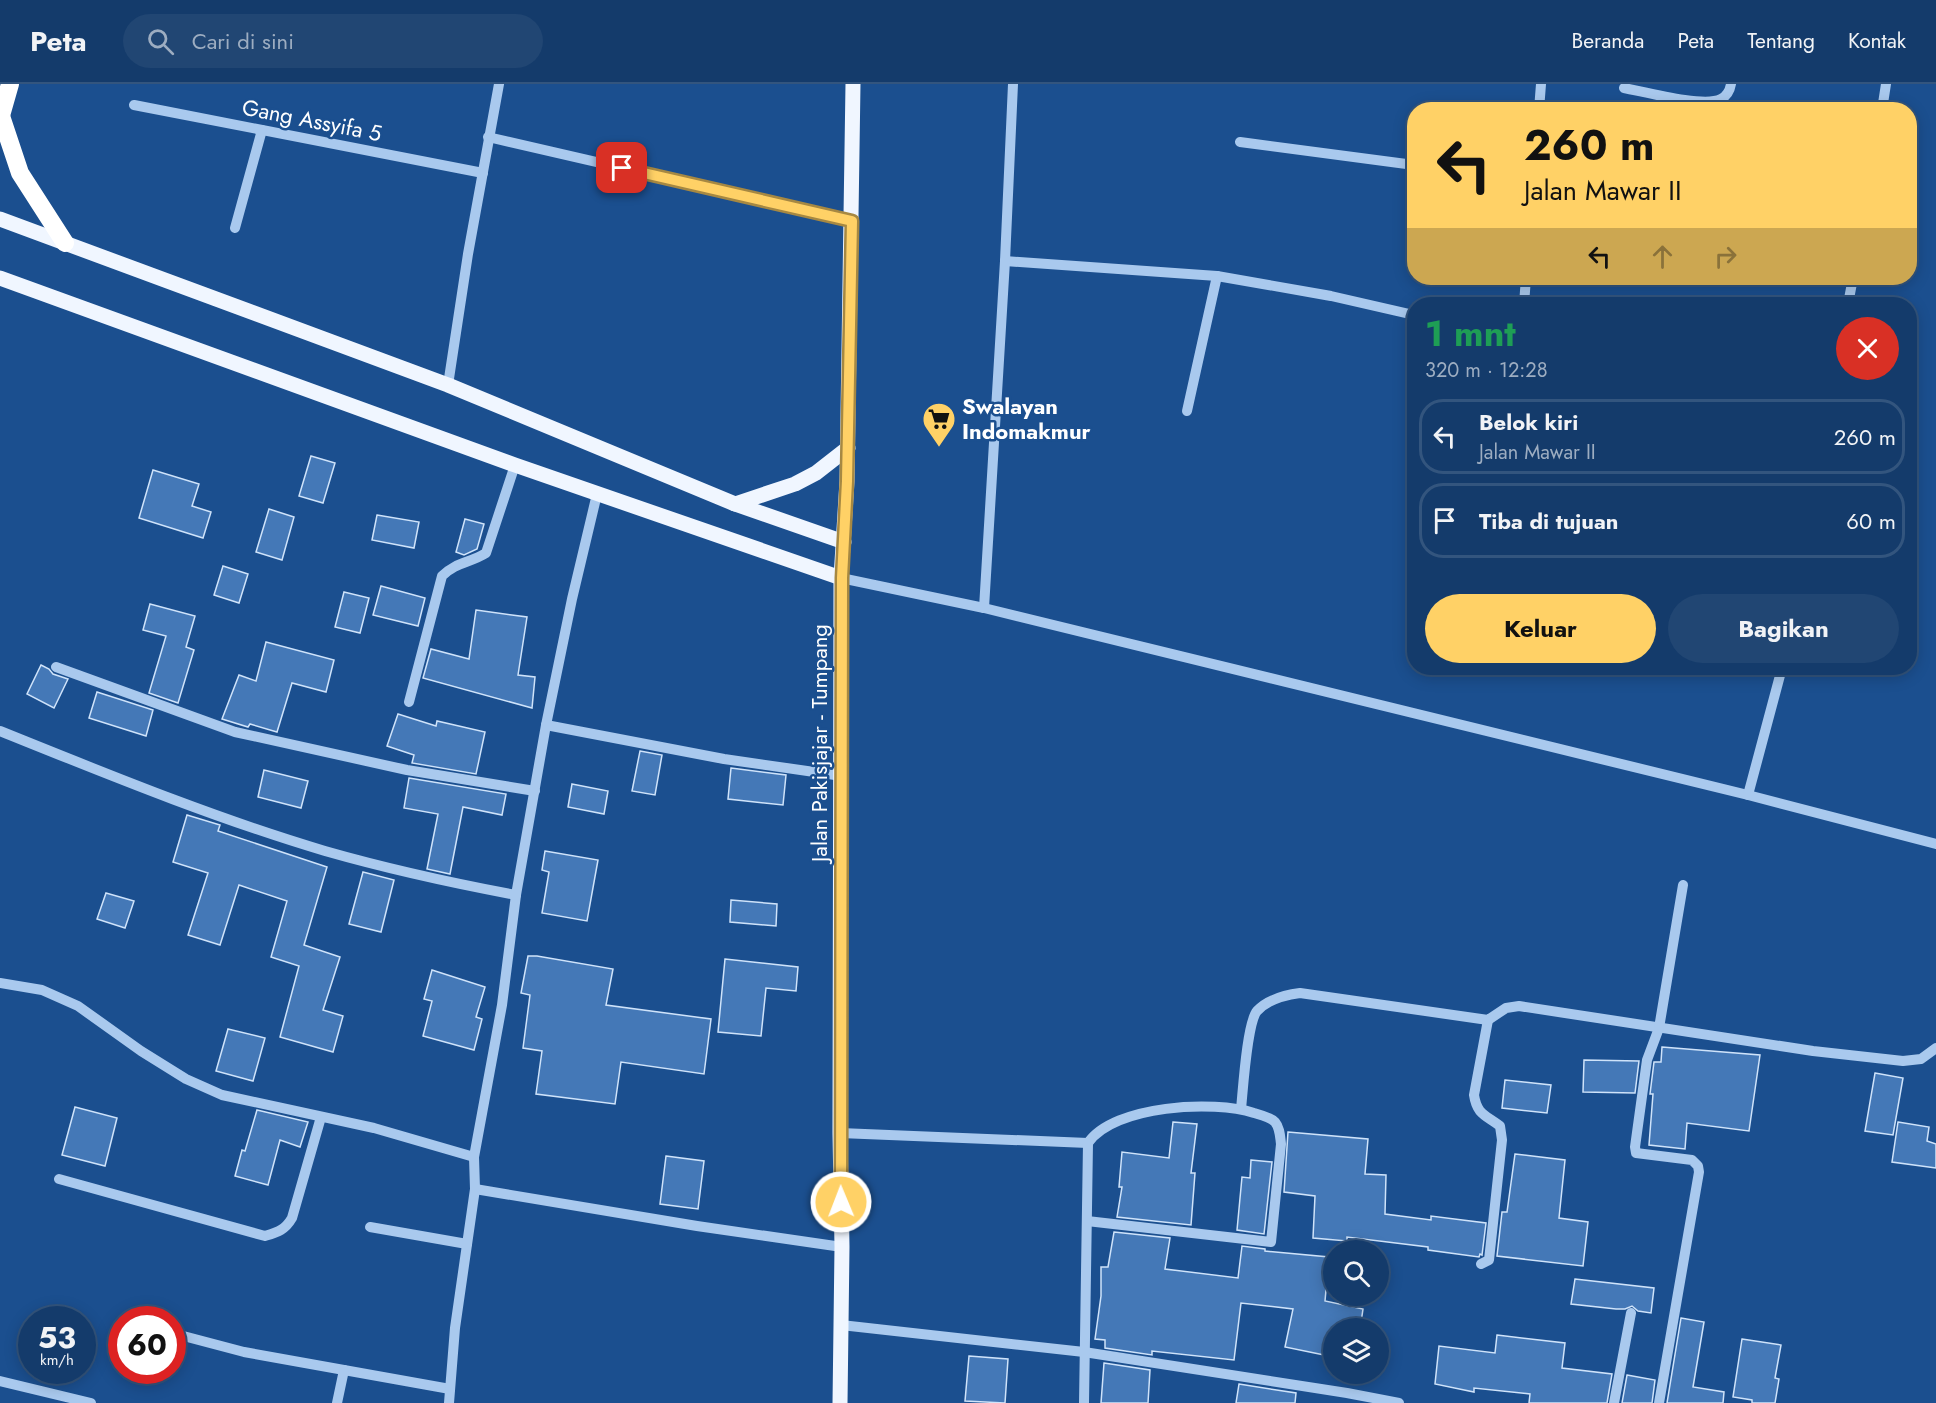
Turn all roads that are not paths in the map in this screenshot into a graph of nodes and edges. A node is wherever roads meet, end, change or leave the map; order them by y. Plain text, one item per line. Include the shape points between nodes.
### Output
1 (10, 84) edge
2 (499, 84) edge
3 (854, 84) edge
4 (1013, 84) edge
5 (1541, 84) edge
6 (1731, 84) edge
7 (1886, 84) edge
8 (1624, 88) dead end
9 (1540, 102) edge
10 (1883, 102) edge
11 (134, 105) dead end
12 (0, 117) edge
13 (262, 130) junction
14 (488, 137) junction
15 (1240, 142) dead end
16 (1407, 164) edge
17 (483, 173) junction
18 (0, 219) edge
19 (852, 221) junction
20 (235, 228) dead end
21 (65, 243) junction
22 (1005, 261) junction
23 (1217, 276) junction
24 (0, 278) edge
25 (1407, 313) edge
26 (448, 385) junction
27 (1187, 411) dead end
28 (848, 448) junction
29 (515, 465) junction
30 (597, 494) junction
31 (735, 504) junction
32 (844, 542) junction
33 (842, 578) junction
34 (984, 608) junction
35 (56, 667) dead end
36 (1780, 675) edge
37 (409, 702) dead end
38 (546, 725) junction
39 (0, 731) edge
40 (842, 776) junction
41 (535, 791) junction
42 (1748, 795) junction
43 (1936, 844) edge
44 (1683, 885) dead end
45 (516, 895) junction
46 (0, 983) edge
47 (1488, 1020) junction
48 (1659, 1028) junction
49 (1936, 1048) edge
50 (1241, 1109) junction
51 (321, 1118) junction
52 (840, 1133) junction
53 (1088, 1143) junction
54 (474, 1157) junction
55 (59, 1179) dead end
56 (475, 1189) junction
57 (1087, 1221) junction
58 (370, 1227) dead end
59 (467, 1244) junction
60 (842, 1247) junction
61 (1481, 1264) dead end
62 (1630, 1313) dead end
63 (841, 1325) junction
64 (186, 1337) edge
65 (1084, 1352) junction
66 (344, 1370) junction
67 (0, 1381) edge
68 (450, 1389) junction
69 (91, 1403) edge
70 (337, 1403) edge
71 (449, 1403) edge
72 (840, 1403) edge
73 (1084, 1403) edge
74 (1399, 1403) edge
75 (1614, 1403) edge
76 (1659, 1403) edge

1 - 12 highway
2 - 14 street
3 - 19 main road, Jalan Pakisjajar - Tumpang
4 - 22 street
5 - 9 street
6 - 8 street via 1722,99 1700,102
7 - 10 street
11 - 13 street, Gang Assyifa 5
12 - 21 highway via 20,173
13 - 17 street, Gang Assyifa 5
13 - 20 street
14 - 17 street
14 - 19 street
15 - 16 street
17 - 26 street
18 - 21 main road
19 - 28 main road, Jalan Pakisjajar - Tumpang
21 - 26 main road
22 - 23 street
22 - 34 street
23 - 25 street
23 - 27 street
24 - 29 main road
26 - 31 main road
28 - 31 main road via 795,484
28 - 32 main road, Jalan Pakisjajar - Tumpang
29 - 30 main road
29 - 37 street via 486,553 451,567 442,576
30 - 33 main road
30 - 38 street
31 - 32 main road
32 - 33 main road, Jalan Pakisjajar - Tumpang
33 - 34 street
33 - 40 main road, Jalan Pakisjajar - Tumpang
34 - 42 street
35 - 41 street via 235,732 406,770
36 - 42 street
38 - 40 street via 724,759
38 - 41 street
39 - 45 street via 152,792 324,850 429,879
40 - 52 main road, Jalan Pakisjajar - Tumpang
41 - 45 street
42 - 43 street
44 - 48 street
45 - 54 street via 502,1005
46 - 51 street via 42,990 78,1005 186,1079 222,1095
47 - 48 street via 1519,1005
47 - 50 street via 1300,993 1286,995 1256,1012
47 - 61 street via 1474,1095 1481,1114 1500,1126 1502,1140 1489,1260
48 - 49 street via 1813,1052 1903,1061 1921,1059
48 - 76 street via 1647,1060 1635,1150 1692,1160 1699,1172
50 - 53 street via 1198,1106 1137,1114 1104,1128
50 - 57 street via 1269,1118 1280,1132 1271,1242
51 - 54 street via 374,1128
51 - 55 street via 292,1218 281,1231 266,1236
52 - 53 street
52 - 60 main road, Jalan Pakisjajar - Tumpang
53 - 57 street
53 - 65 street
54 - 56 street
56 - 59 street
56 - 60 street
57 - 65 street
58 - 59 street
59 - 68 street
60 - 63 main road, Jalan Pakisjajar - Tumpang
62 - 75 street
63 - 65 street
63 - 72 main road, Jalan Pakisjajar - Tumpang
64 - 66 street via 244,1352
65 - 73 street
65 - 74 street
66 - 68 street
66 - 70 street
67 - 69 street
68 - 71 street

